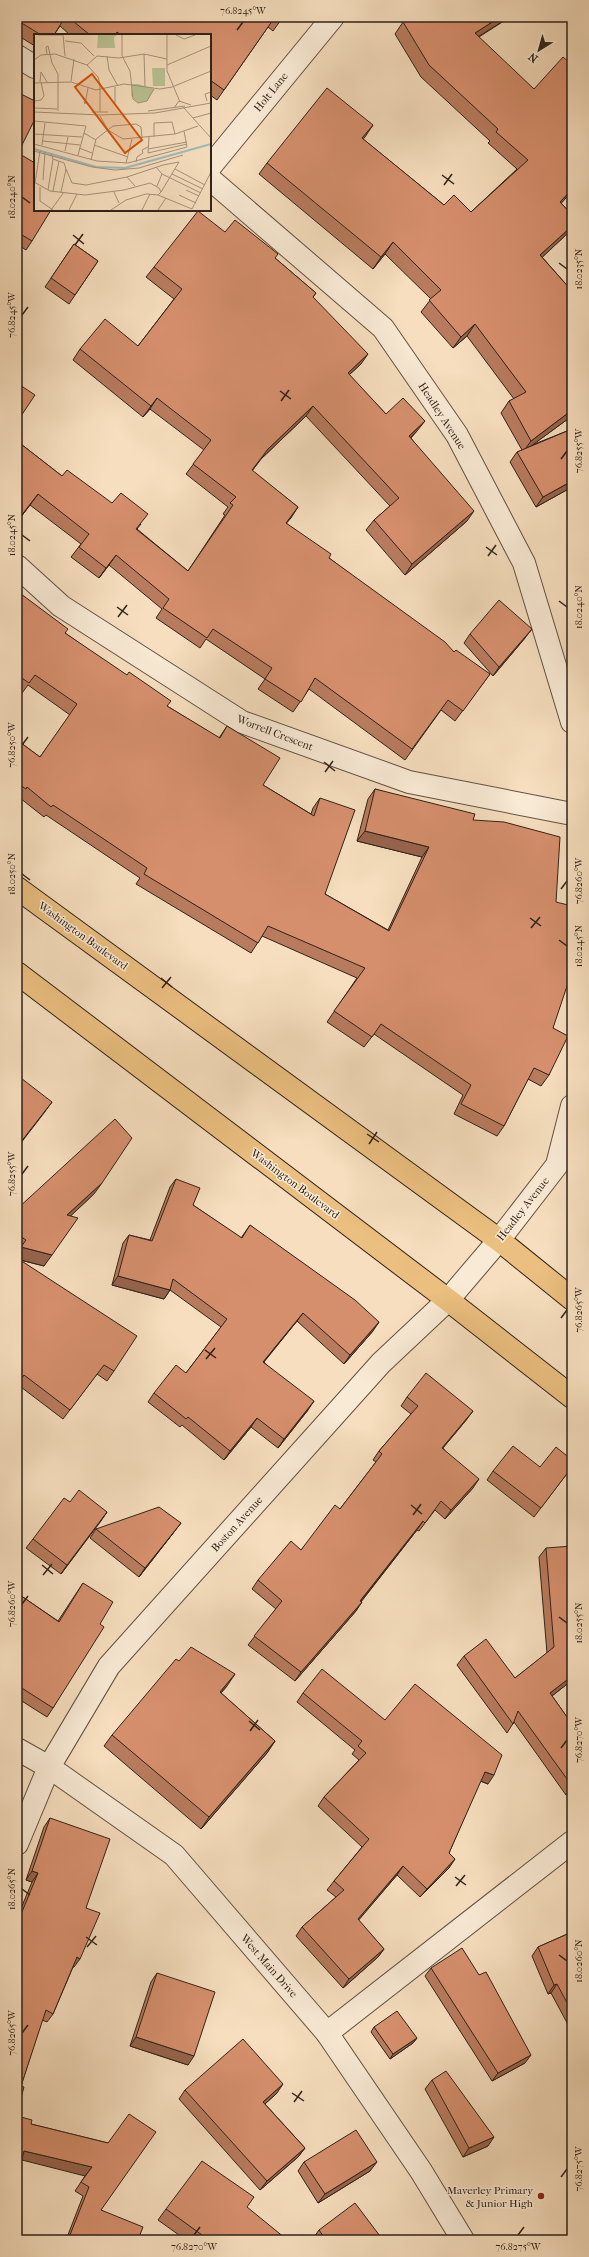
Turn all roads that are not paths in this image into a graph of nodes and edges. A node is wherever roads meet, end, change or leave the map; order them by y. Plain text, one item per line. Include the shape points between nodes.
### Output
1 (333, 17) edge
2 (17, 56) edge
3 (34, 66) edge
4 (211, 166) edge
5 (211, 180) edge
6 (17, 566) edge
7 (572, 722) edge
8 (572, 814) edge
9 (17, 888) edge
10 (17, 973) edge
11 (572, 1106) edge
12 (499, 1240) junction
13 (572, 1299) edge
14 (448, 1300) junction
15 (572, 1397) edge
16 (17, 1749) edge
17 (49, 1767) junction
18 (572, 1842) edge
19 (17, 1844) edge
20 (327, 2033) junction
21 (463, 2240) edge

1 - 4 street, Holt Lane
2 - 3 street
5 - 7 street, Headley Avenue via 383,328 457,435 524,563
6 - 8 street, Worrell Crescent via 61,606 242,722 409,782
9 - 12 highway, Washington Boulevard
10 - 14 highway, Washington Boulevard
11 - 12 street, Headley Avenue via 558,1165
12 - 13 highway, Washington Boulevard
12 - 14 street, Headley Avenue
14 - 15 highway, Washington Boulevard
14 - 17 street, Boston Avenue via 381,1363 109,1666
16 - 17 street, West Main Drive
17 - 19 street, Boston Avenue
17 - 20 street, West Main Drive via 174,1855
18 - 20 street
20 - 21 street, West Main Drive via 421,2171

